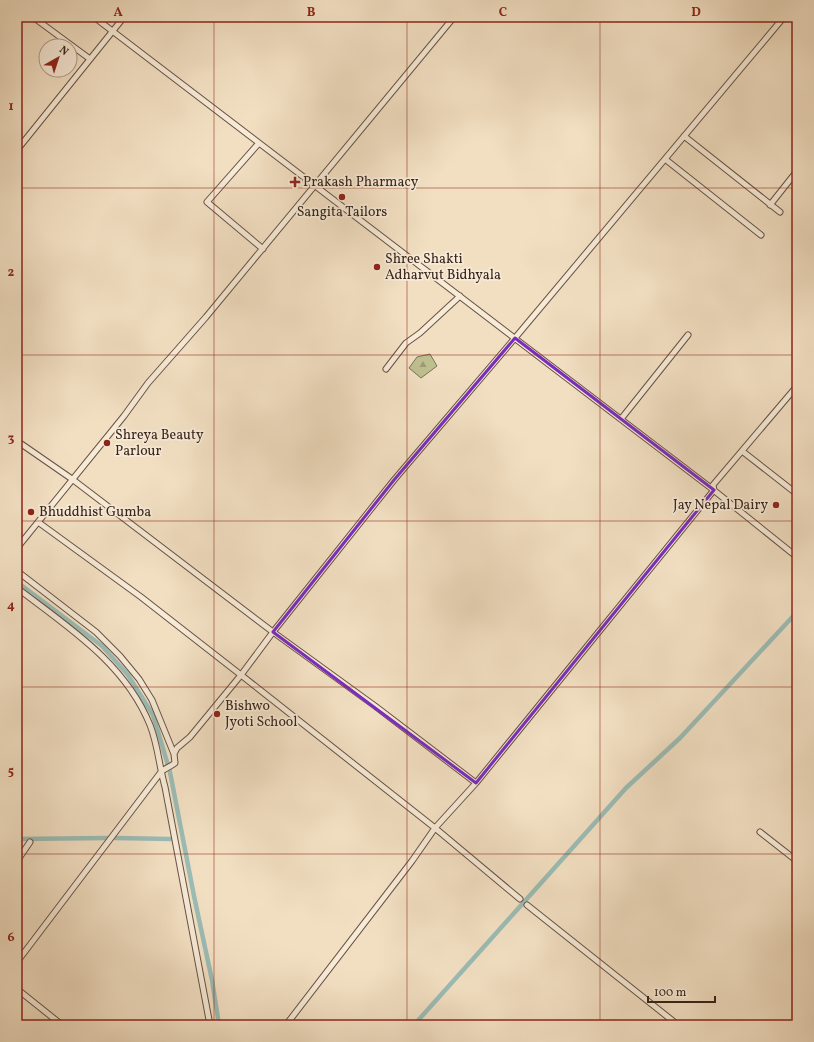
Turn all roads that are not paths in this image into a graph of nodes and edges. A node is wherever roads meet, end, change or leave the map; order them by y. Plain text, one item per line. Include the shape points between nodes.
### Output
1 (33, 17) edge
2 (94, 17) edge
3 (124, 17) edge
4 (454, 17) edge
5 (784, 17) edge
6 (112, 31) junction
7 (90, 59) junction
8 (684, 136) junction
9 (259, 143) junction
10 (17, 150) edge
11 (665, 159) junction
12 (797, 171) edge
13 (315, 185) junction
14 (770, 205) junction
15 (780, 212) dead end
16 (761, 235) dead end
17 (263, 249) junction
18 (460, 296) junction
19 (688, 335) dead end
20 (515, 338) junction
21 (386, 369) dead end
22 (797, 386) edge
23 (621, 419) junction
24 (17, 441) edge
25 (742, 451) junction
26 (72, 479) junction
27 (714, 490) junction
28 (797, 494) edge
29 (38, 522) junction
30 (17, 548) edge
31 (797, 557) edge
32 (17, 571) edge
33 (17, 588) edge
34 (273, 632) junction
35 (241, 675) junction
36 (174, 754) junction
37 (163, 770) junction
38 (476, 783) junction
39 (435, 828) junction
40 (760, 832) dead end
41 (30, 842) dead end
42 (17, 861) edge
43 (797, 861) edge
44 (520, 899) dead end
45 (527, 905) dead end
46 (17, 962) edge
47 (17, 989) edge
48 (62, 1025) edge
49 (210, 1025) edge
50 (286, 1025) edge
51 (678, 1025) edge

1 - 7 street
2 - 6 street
3 - 6 street
4 - 13 street
5 - 8 street
6 - 7 street
6 - 9 street
7 - 10 street
8 - 11 street
8 - 14 street
9 - 13 street
9 - 17 street via 207,202
11 - 16 street
11 - 20 street
12 - 14 street
13 - 17 street
13 - 18 street
14 - 15 street
17 - 26 street via 148,383
18 - 20 street
18 - 21 street via 420,333 406,342
19 - 23 street
20 - 23 street
20 - 34 street via 394,480
22 - 25 street
23 - 27 street
24 - 26 street
25 - 27 street via 713,486
25 - 28 street
26 - 29 street
26 - 34 street
27 - 31 street
27 - 38 street
29 - 30 street
29 - 35 street
32 - 36 street via 96,632 120,656 152,700
33 - 37 street via 115,668 132,691 150,724
34 - 35 street
34 - 38 street
35 - 36 street
35 - 39 street
36 - 37 street via 175,763
37 - 46 street
37 - 49 street
38 - 39 street
39 - 44 street
39 - 50 street
40 - 43 street
41 - 42 street
45 - 51 street
47 - 48 street

